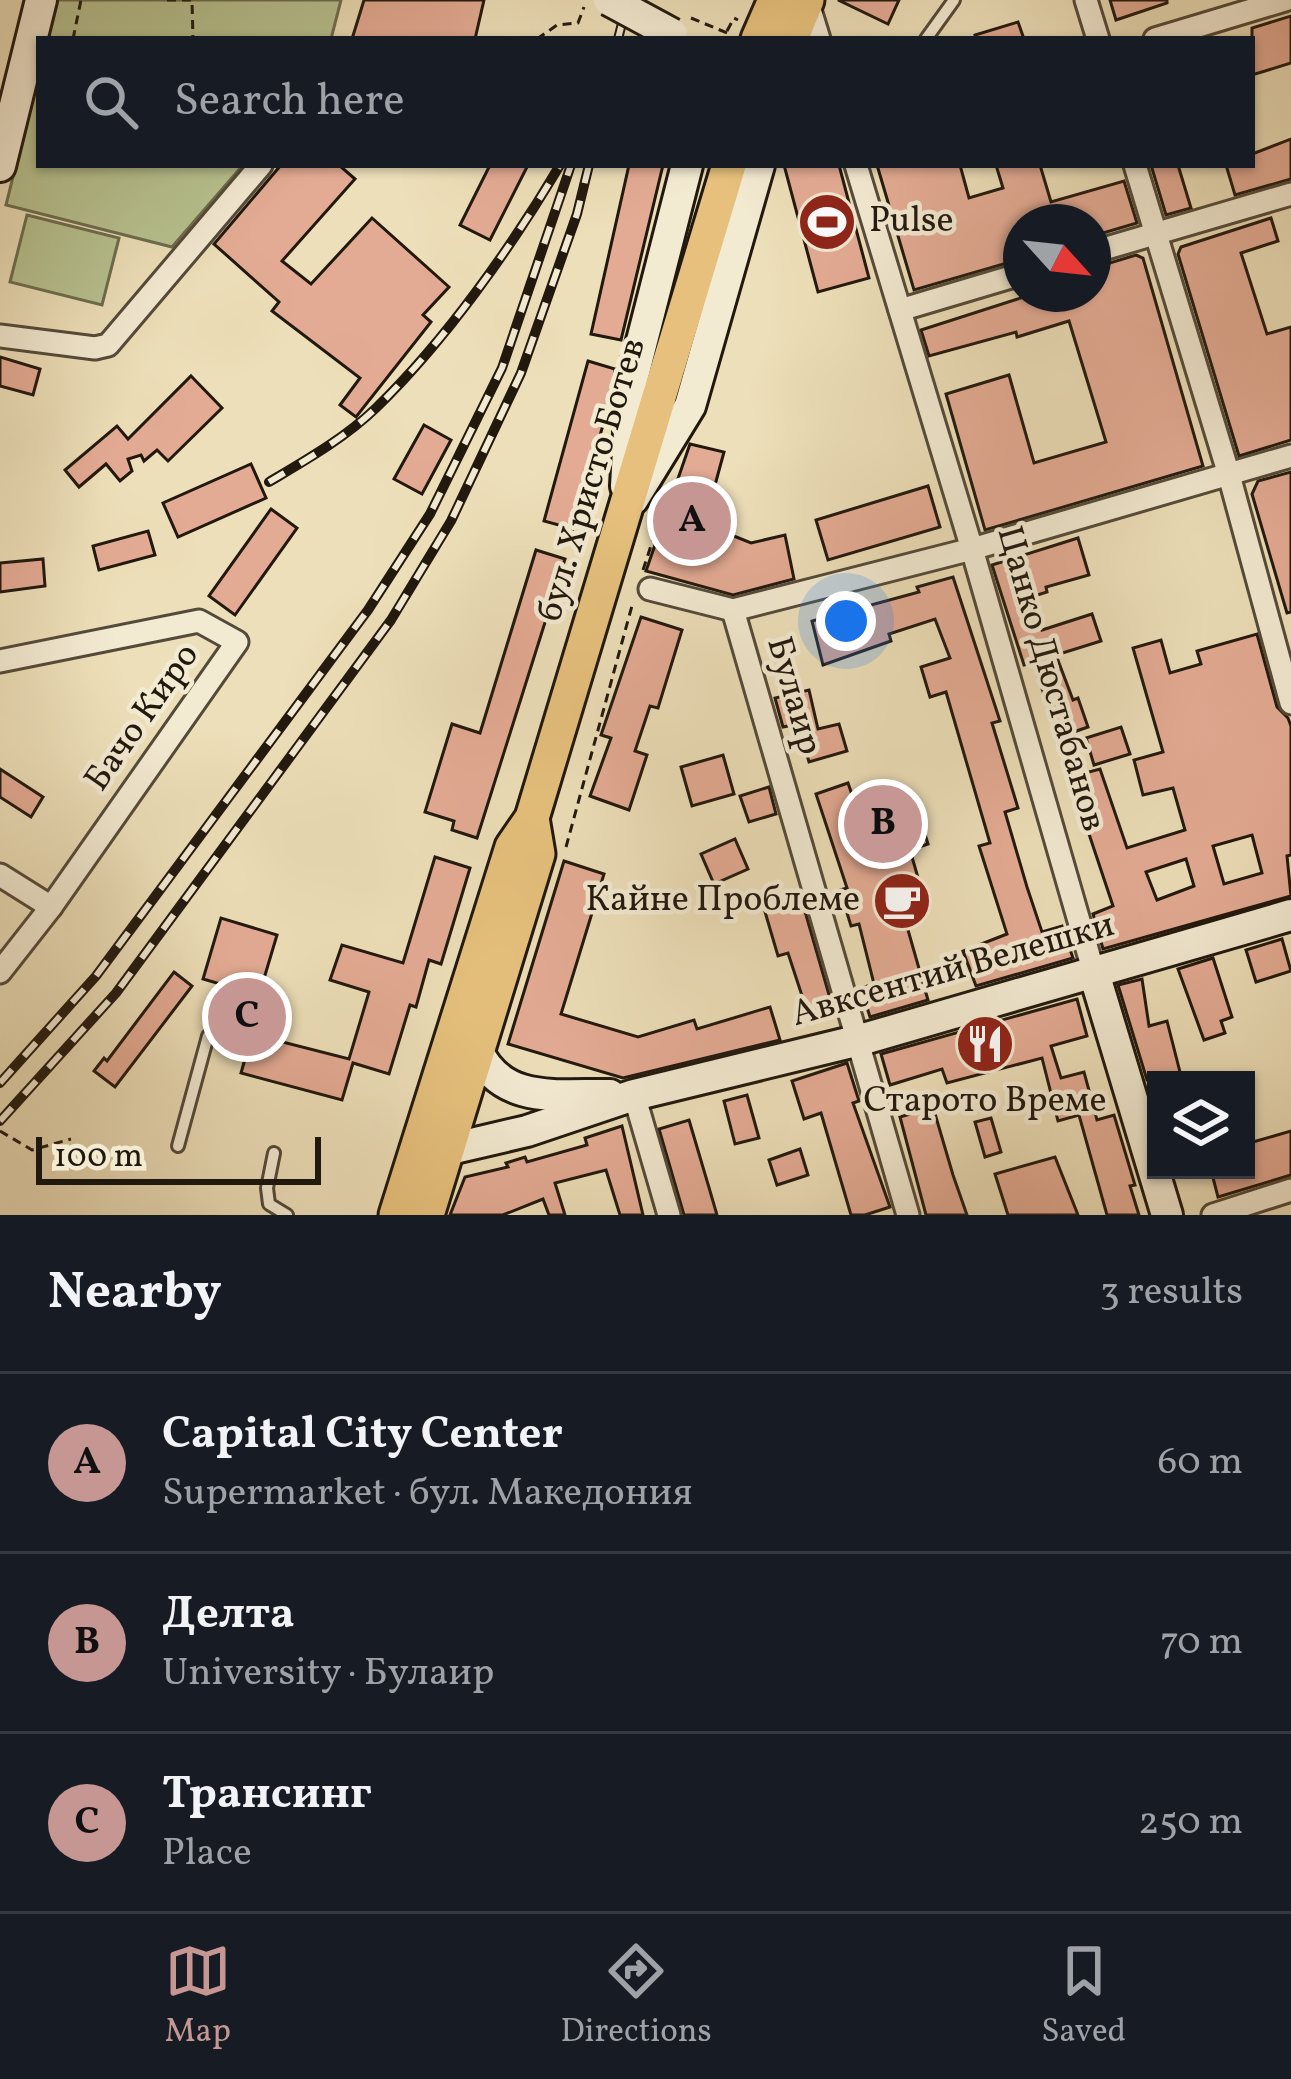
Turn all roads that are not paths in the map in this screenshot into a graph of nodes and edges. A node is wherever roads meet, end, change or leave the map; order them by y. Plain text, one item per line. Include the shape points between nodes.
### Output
1 (41, 0) edge
2 (609, 0) edge
3 (776, 0) edge
4 (807, 0) edge
5 (954, 0) edge
6 (1086, 0) edge
7 (1285, 0) edge
8 (707, 31) edge
9 (792, 36) edge
10 (818, 36) edge
11 (928, 36) edge
12 (1097, 36) edge
13 (1165, 36) edge
14 (0, 166) edge
15 (258, 168) edge
16 (686, 168) edge
17 (728, 168) edge
18 (758, 168) edge
19 (857, 168) edge
20 (1136, 168) edge
21 (1291, 194) edge
22 (1155, 234) junction
23 (1111, 247) edge
24 (1003, 279) edge
25 (900, 310) junction
26 (0, 336) edge
27 (1291, 456) edge
28 (1228, 475) junction
29 (626, 510) junction
30 (972, 548) junction
31 (650, 589) dead end
32 (734, 610) junction
33 (1282, 640) edge
34 (0, 661) edge
35 (1291, 703) edge
36 (532, 818) junction
37 (0, 875) edge
38 (51, 908) junction
39 (1291, 915) edge
40 (0, 972) edge
41 (1094, 973) junction
42 (208, 1036) dead end
43 (860, 1040) junction
44 (477, 1050) junction
45 (634, 1095) junction
46 (178, 1146) dead end
47 (430, 1151) junction
48 (274, 1153) dead end
49 (1291, 1190) edge
50 (286, 1215) edge
51 (396, 1215) edge
52 (427, 1215) edge
53 (669, 1215) edge
54 (908, 1215) edge
55 (1167, 1215) edge
56 (1213, 1215) edge

1 - 14 street
2 - 8 street, bridge
3 - 8 main road
4 - 9 main road
4 - 10 street
5 - 11 lane
6 - 12 street
7 - 13 street
15 - 26 street via 108,345
16 - 29 street via 632,380
17 - 29 main road, бул. Христо Ботев
18 - 29 street via 690,406
19 - 25 street, Цанко Дюстабанов
20 - 22 street
21 - 22 street
22 - 23 street
22 - 28 street
24 - 25 street
25 - 30 street, Цанко Дюстабанов
27 - 28 street
28 - 30 street
28 - 33 street
29 - 36 main road, бул. Христо Ботев
30 - 32 street
30 - 41 street, Цанко Дюстабанов
31 - 32 street
32 - 43 street, Булаир
33 - 35 street
34 - 38 street, Бачо Киро via 199,621 237,642
36 - 44 main road, бул. Христо Ботев via 538,854
36 - 47 main road, бул. Христо Ботев via 512,848
37 - 38 street
38 - 40 street, Бачо Киро
39 - 41 street, Авксентий Велешки
41 - 43 street, Авксентий Велешки
41 - 55 street, Цанко Дюстабанов
42 - 46 lane
43 - 45 street, Авксентий Велешки
43 - 54 street, Булаир
44 - 45 street, Авксентий Велешки via 497,1080 529,1094
44 - 47 main road, бул. Христо Ботев
45 - 47 street, Авксентий Велешки via 527,1131
45 - 53 street
47 - 51 main road, бул. Христо Ботев
47 - 52 main road, бул. Христо Ботев
48 - 50 lane via 266,1195
49 - 56 street

